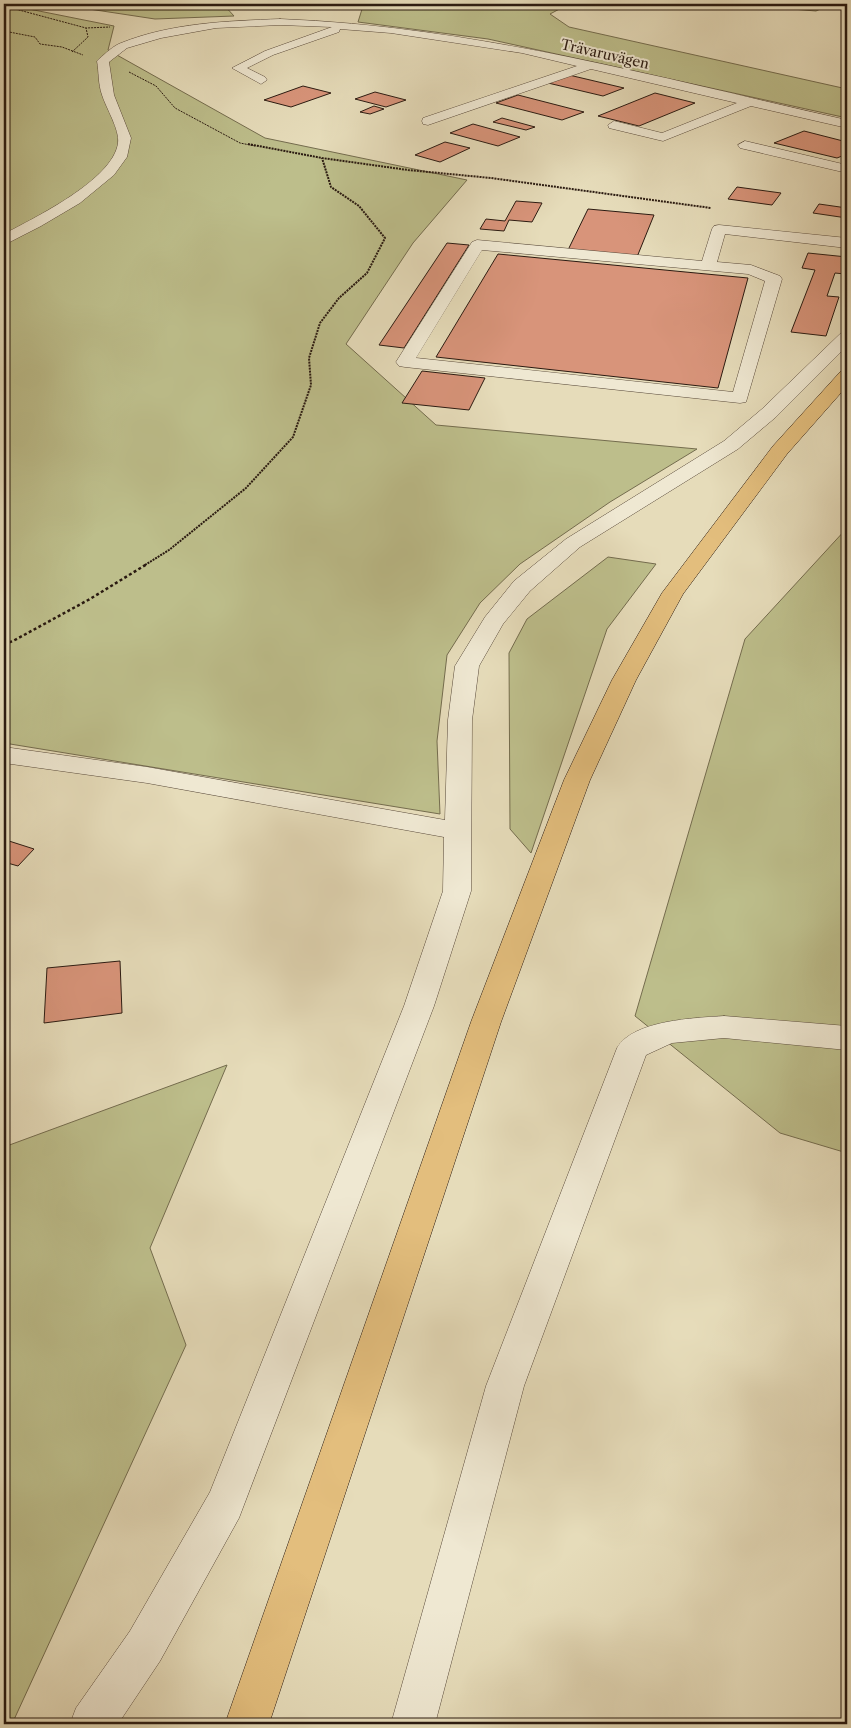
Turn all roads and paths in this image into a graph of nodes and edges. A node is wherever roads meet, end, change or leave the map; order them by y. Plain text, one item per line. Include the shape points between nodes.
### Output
1 (86, 28) dead end
2 (354, 28) junction
3 (4, 31) edge
4 (72, 52) junction
5 (103, 61) junction
6 (589, 66) junction
7 (261, 80) dead end
8 (750, 102) junction
9 (428, 121) dead end
10 (847, 124) edge
11 (614, 125) dead end
12 (745, 145) dead end
13 (322, 158) junction
14 (847, 169) edge
15 (714, 208) dead end
16 (4, 240) edge
17 (847, 243) edge
18 (708, 266) junction
19 (847, 337) edge
20 (847, 375) edge
21 (4, 644) edge
22 (4, 755) edge
23 (458, 831) junction
24 (847, 1038) edge
25 (92, 1724) edge
26 (247, 1724) edge
27 (413, 1724) edge

1 - 4 path via 88,37
2 - 5 street via 280,22 216,25 159,35 123,46
2 - 6 street, Trävaruvägen via 391,30 522,50
2 - 7 street via 327,32 238,68
3 - 4 path via 35,37 40,44
4 - 5 path
5 - 13 path via 156,86 175,108 240,143
5 - 16 street via 108,93 125,141 117,164 92,187 52,215
6 - 8 street, Trävaruvägen
6 - 9 street
8 - 10 street, Trävaruvägen
8 - 11 street via 664,137
12 - 14 street
13 - 15 path
13 - 21 path via 331,187 359,206 385,238 367,273 339,298 320,323 309,358 311,385 293,437 246,488 169,550 90,599
17 - 18 street via 719,229
18 - 18 street via 477,245 405,362 740,398 774,278 751,270
19 - 23 street via 770,413 731,445 573,543 522,586 493,622 468,666 460,720
20 - 26 main road via 780,450 673,593 624,680 577,780 486,1022
22 - 23 street via 147,775
23 - 25 street via 457,891 420,1006 225,1504 145,1646
24 - 27 street via 724,1027 667,1032 634,1048 505,1386

